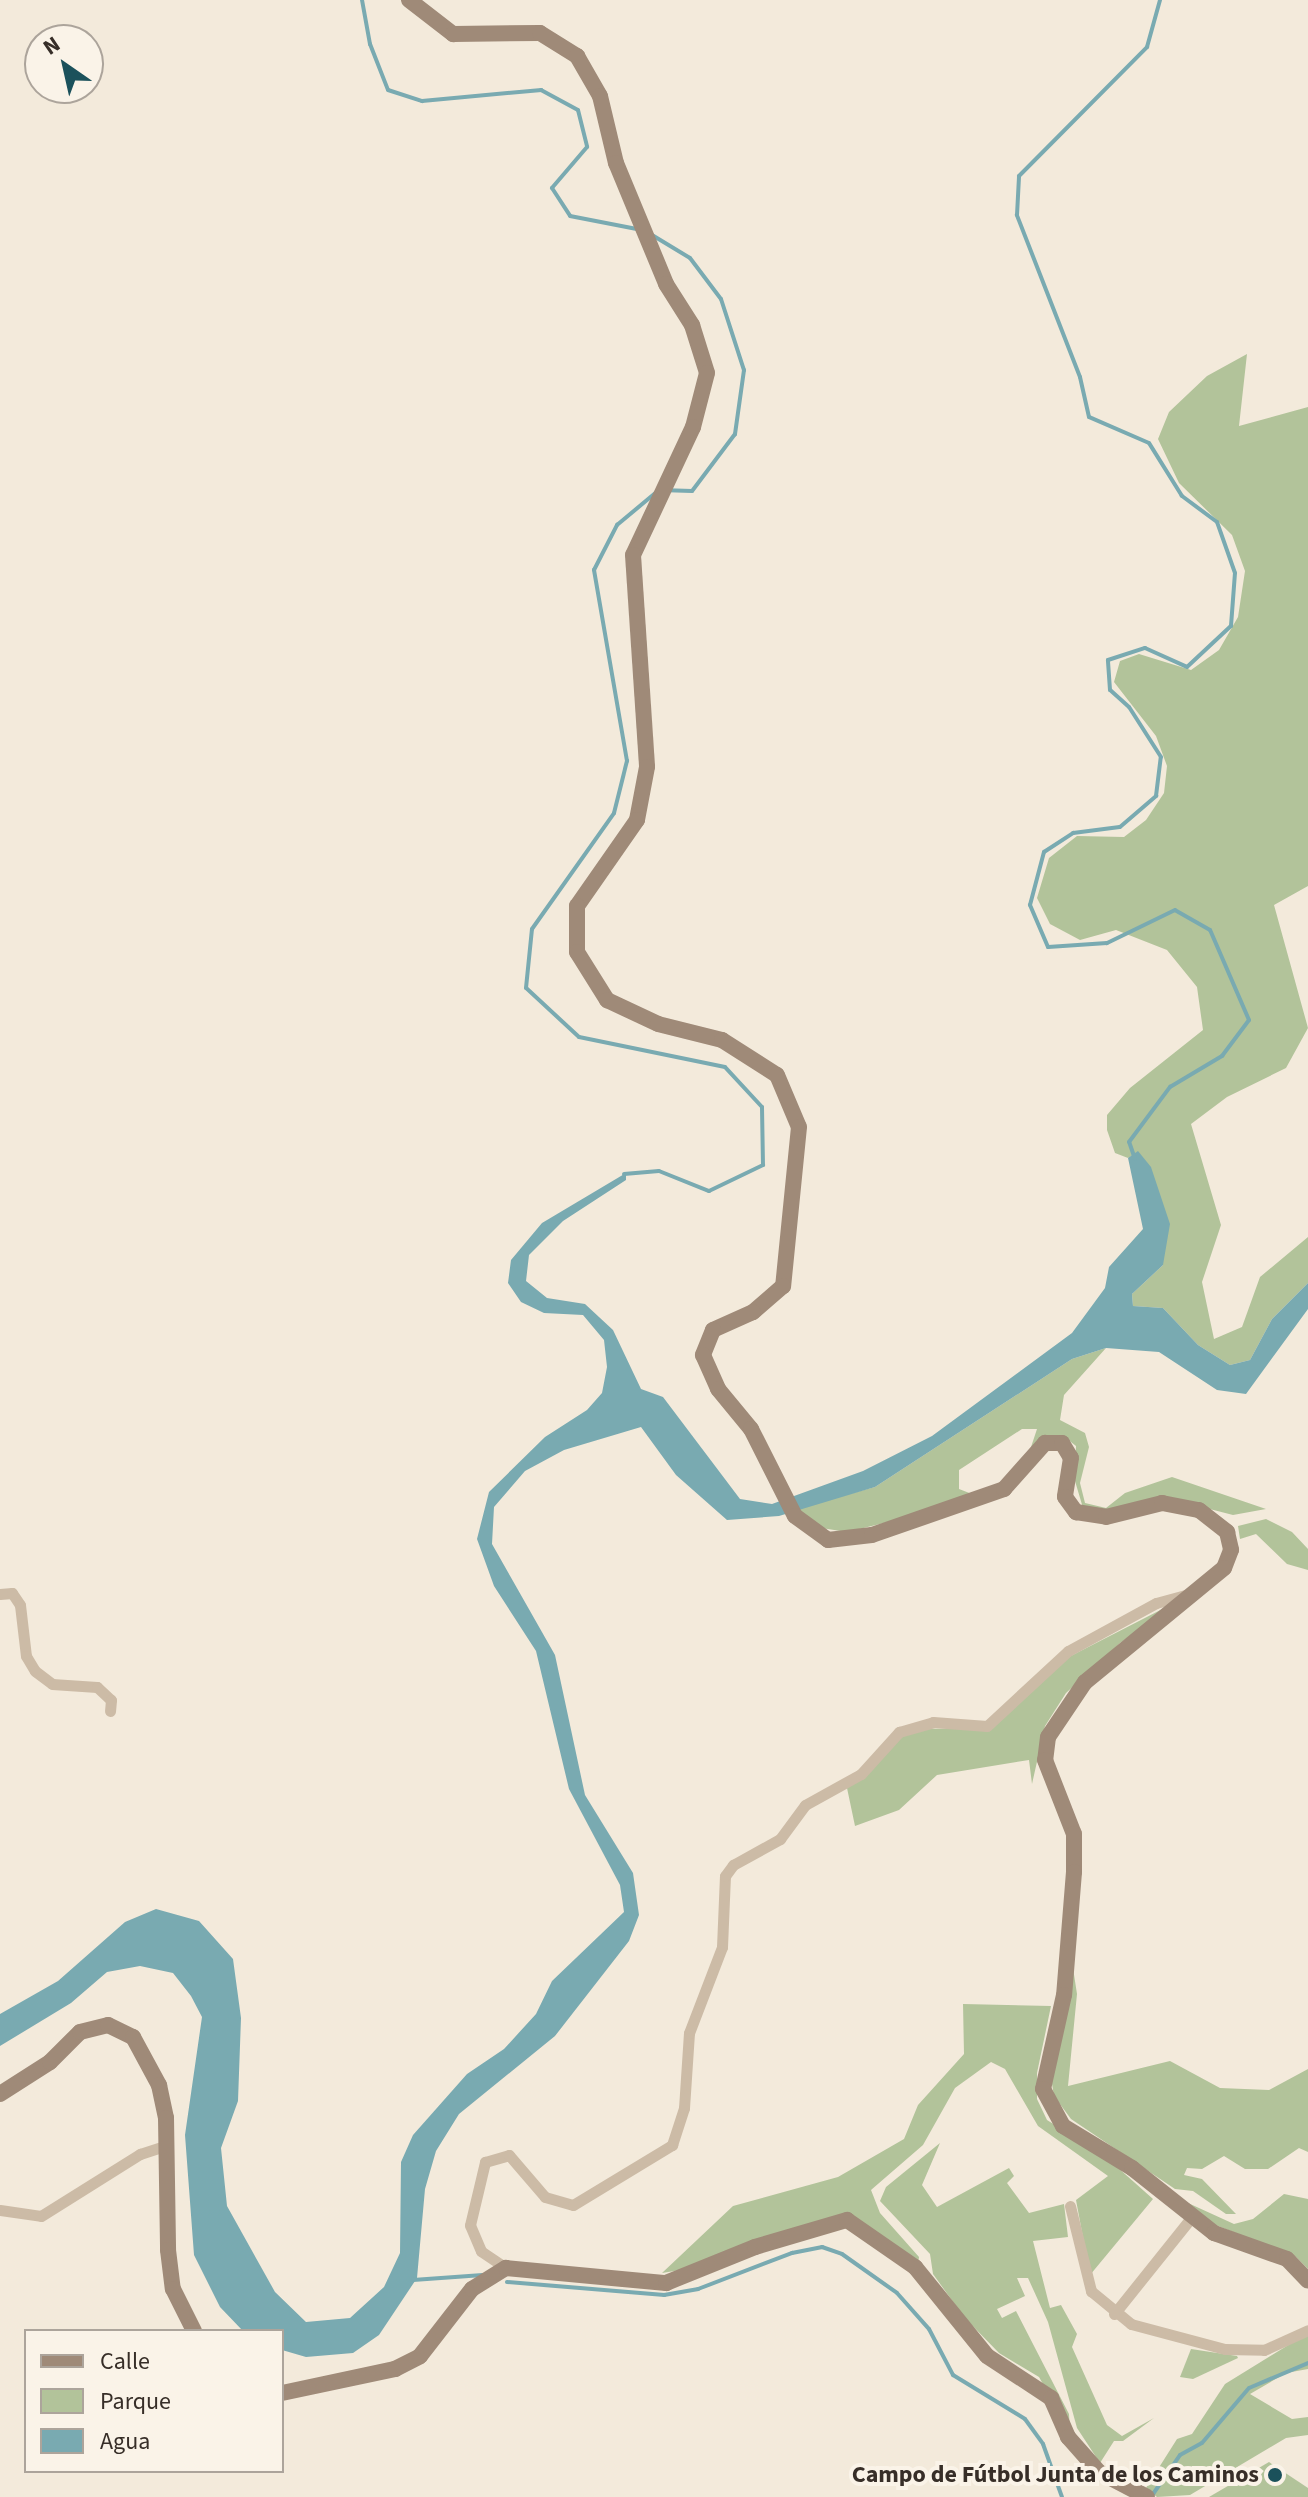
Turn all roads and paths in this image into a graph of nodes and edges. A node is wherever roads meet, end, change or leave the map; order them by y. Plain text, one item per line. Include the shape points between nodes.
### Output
1 (409, 0) edge
2 (1202, 1592) junction
3 (0, 1594) edge
4 (110, 1711) dead end
5 (0, 2094) edge
6 (168, 2145) junction
7 (1070, 2206) dead end
8 (0, 2210) edge
9 (1191, 2218) junction
10 (506, 2268) junction
11 (1308, 2281) edge
12 (1114, 2314) junction
13 (193, 2329) edge
14 (1308, 2330) edge
15 (284, 2393) edge
16 (1147, 2497) edge

1 - 2 main road via 453,34 540,33 577,56 600,96 630,199 692,325 707,373 674,465 633,555 645,780 637,820 577,906 577,952 607,1000 658,1024 722,1040 777,1075 799,1127 783,1286 753,1312 713,1330 703,1355 795,1516 828,1540 872,1535 1004,1489 1045,1443 1062,1443 1071,1458 1065,1497 1076,1512 1106,1517 1162,1503 1199,1510 1227,1532 1231,1550 1224,1568
2 - 9 main road via 1129,1642 1085,1682 1048,1737 1045,1760 1074,1834 1074,1872 1064,1995 1043,2089 1063,2126 1132,2168
2 - 10 street via 1156,1603 1068,1651 987,1726 933,1722 899,1732 861,1774 805,1805 780,1839 733,1865 725,1876 722,1947 689,2033 684,2108 672,2145 573,2205 545,2197 509,2155 485,2162 470,2225 481,2251
3 - 4 street via 12,1593 20,1605 26,1656 35,1671 52,1684 97,1687 111,1700
5 - 6 main road via 50,2062 80,2032 108,2025 133,2037 146,2057 159,2085
6 - 8 street via 140,2154 41,2216
6 - 13 main road via 173,2289
7 - 12 street via 1083,2274
9 - 11 main road via 1245,2247 1287,2259
9 - 12 street
10 - 15 main road via 472,2289 420,2356 395,2369
10 - 16 main road via 666,2283 847,2220 915,2267 987,2356 1051,2398 1068,2437 1099,2472
12 - 14 street via 1182,2341 1225,2349 1264,2350

